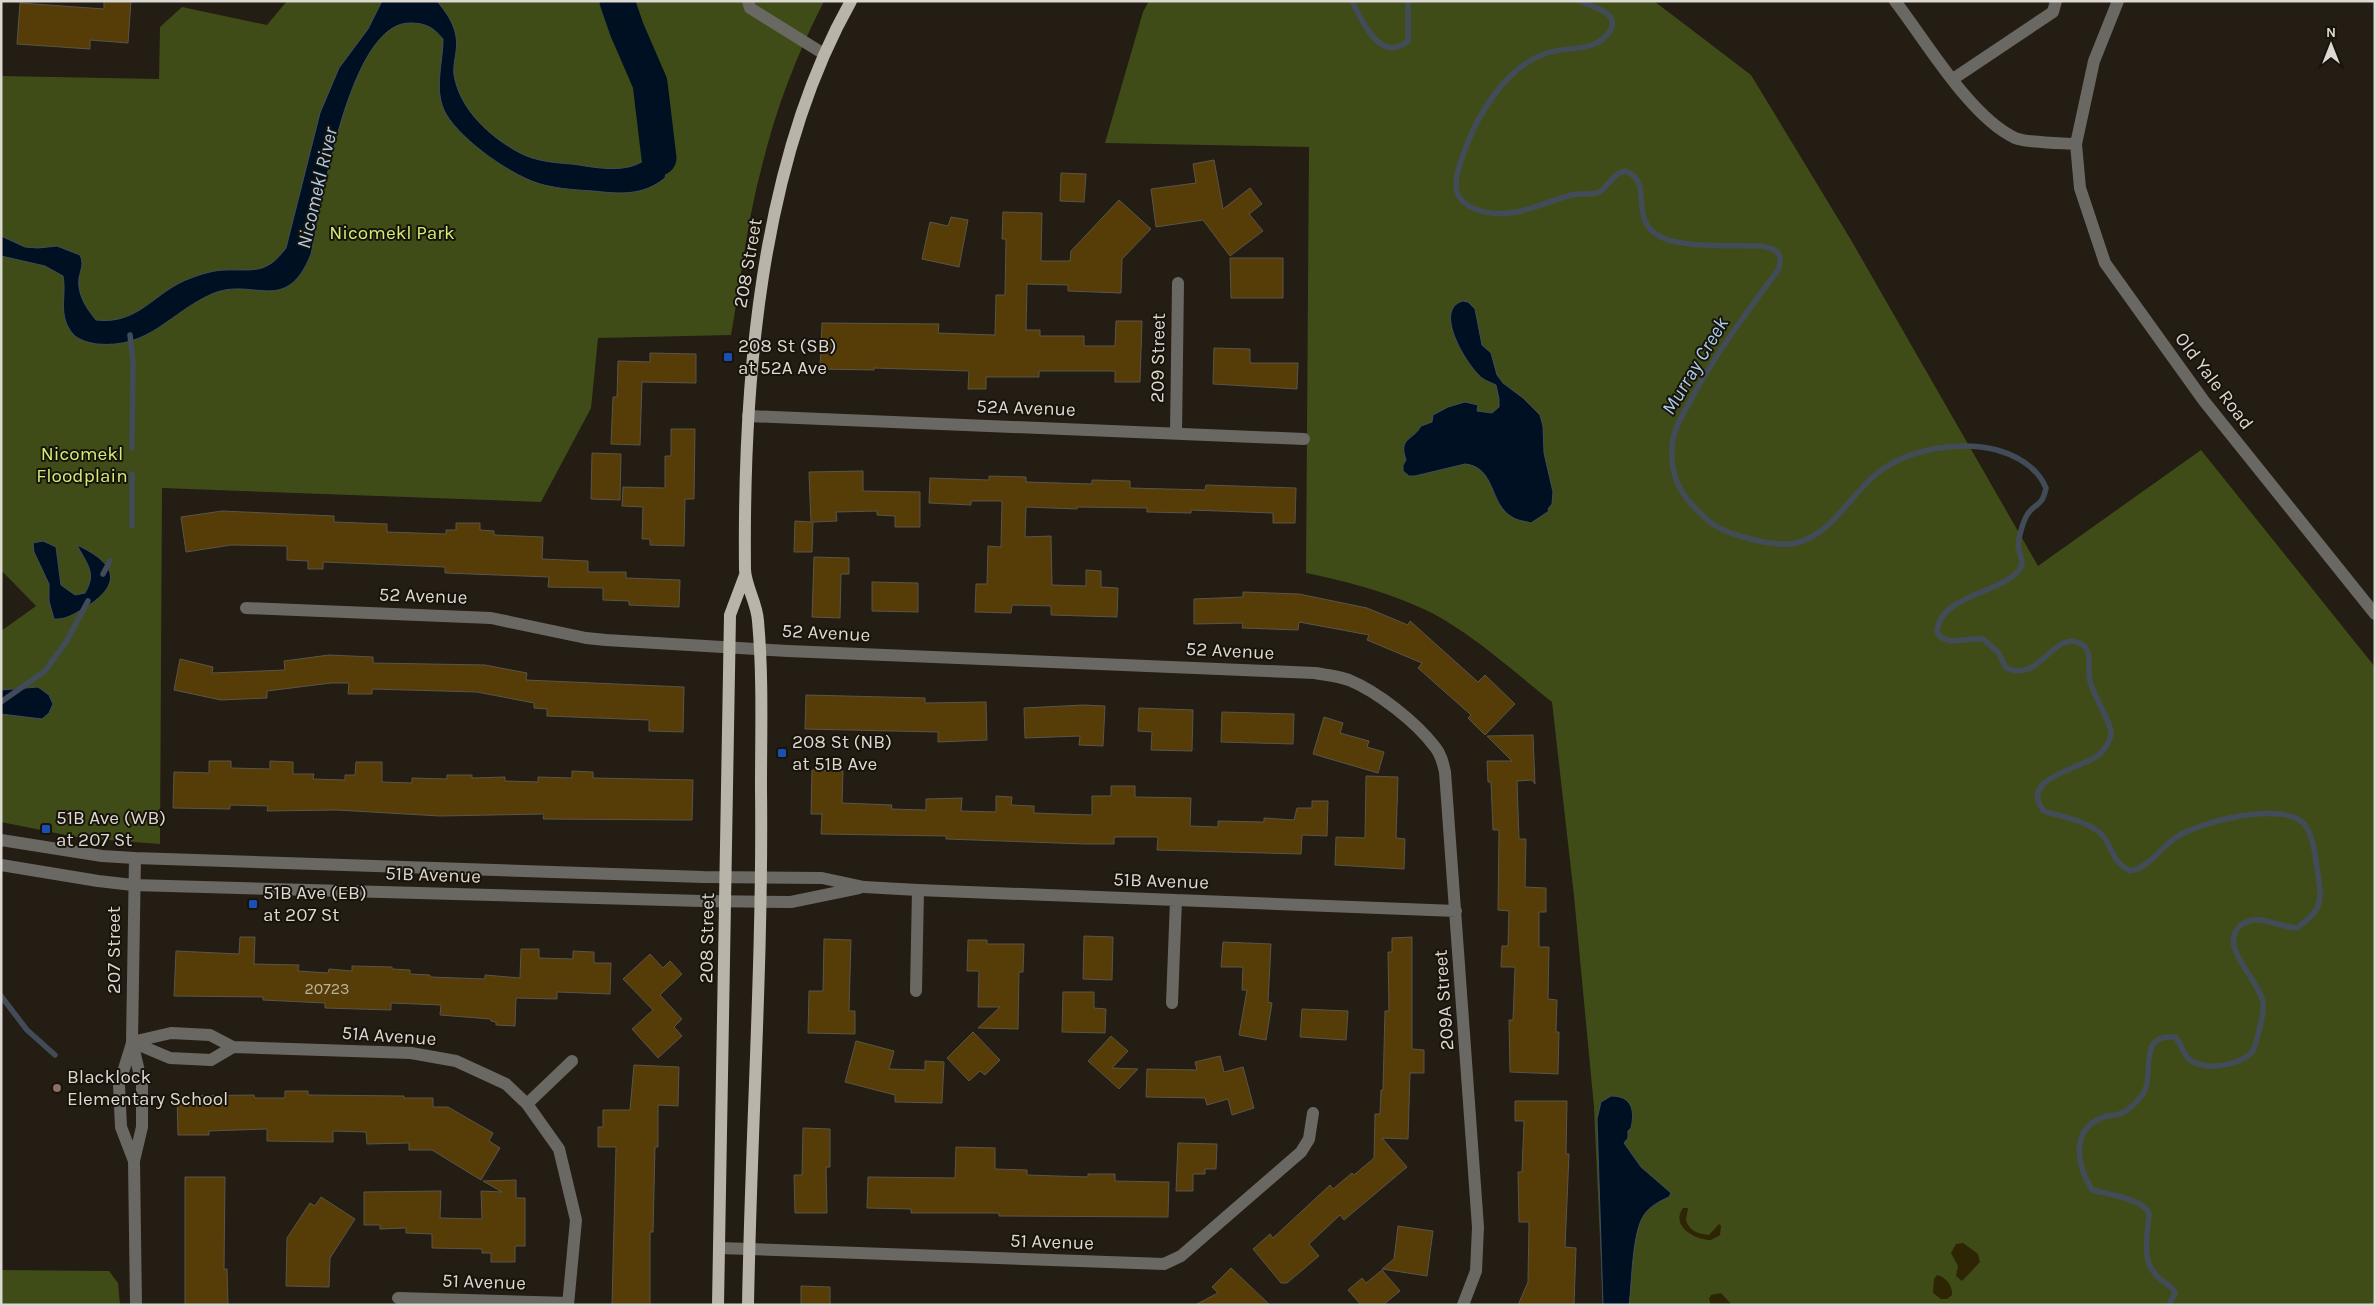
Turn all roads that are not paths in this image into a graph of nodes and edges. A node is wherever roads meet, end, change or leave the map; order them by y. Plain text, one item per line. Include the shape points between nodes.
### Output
1 (748, 1) edge
2 (851, 1) edge
3 (1895, 1) edge
4 (2056, 1) edge
5 (2118, 1) edge
6 (824, 54) junction
7 (1953, 79) junction
8 (2076, 144) junction
9 (1178, 283) dead end
10 (748, 416) junction
11 (1176, 433) junction
12 (1304, 438) dead end
13 (745, 575) junction
14 (246, 608) dead end
15 (2375, 614) edge
16 (729, 646) junction
17 (759, 648) junction
18 (1396, 710) joint
19 (1, 840) edge
20 (135, 858) junction
21 (1, 864) edge
22 (726, 877) junction
23 (760, 877) junction
24 (133, 885) junction
25 (864, 886) junction
26 (918, 890) junction
27 (1176, 900) junction
28 (726, 901) junction
29 (760, 902) junction
30 (1456, 911) junction
31 (916, 991) dead end
32 (1172, 1002) dead end
33 (132, 1042) junction
34 (233, 1047) junction
35 (572, 1061) dead end
36 (527, 1104) junction
37 (1314, 1113) dead end
38 (134, 1161) junction
39 (719, 1248) junction
40 (749, 1249) junction
41 (398, 1298) dead end
42 (568, 1304) edge
43 (136, 1305) edge
44 (718, 1305) edge
45 (748, 1305) edge
46 (1463, 1305) edge

1 - 6 street via 750,8
2 - 6 main road, 208 Street
3 - 7 street
4 - 7 street via 2053,12
5 - 8 street, Old Yale Road via 2094,61
6 - 10 main road, 208 Street via 792,147 771,237 758,310
7 - 8 street via 1988,121 2017,139
8 - 15 street, Old Yale Road via 2080,188 2104,263 2204,401
9 - 11 street, 209 Street
10 - 11 street, 52A Avenue
10 - 13 main road, 208 Street
11 - 12 street, 52A Avenue
13 - 16 main road, 208 Street via 730,615
13 - 17 main road, 208 Street via 758,618
14 - 16 street, 52 Avenue via 477,617 586,638
16 - 17 street, 52 Avenue
16 - 22 main road, 208 Street
17 - 18 street, 52 Avenue via 1314,673 1354,683
17 - 23 main road, 208 Street
18 - 30 street, 209A Street via 1427,737 1442,757
19 - 20 street, 51B Avenue
20 - 22 street, 51B Avenue
20 - 24 street, 207 Street
21 - 24 street, 51B Avenue
22 - 23 street, 51B Avenue
22 - 28 main road, 208 Street
23 - 25 street, 51B Avenue via 822,878
23 - 29 main road, 208 Street
24 - 28 street, 51B Avenue
24 - 33 street, 207 Street
25 - 26 street, 51B Avenue
25 - 29 street, 51B Avenue via 791,902
26 - 27 street, 51B Avenue
26 - 31 street
27 - 30 street, 51B Avenue
27 - 32 street
28 - 29 street, 51B Avenue
28 - 39 main road, 208 Street
29 - 40 main road, 208 Street
30 - 46 street, 209A Street via 1478,1227 1476,1272
33 - 34 street, 51A Avenue via 170,1033 210,1035
33 - 34 street via 170,1058 211,1060
33 - 38 street, 207 Street via 142,1084 142,1127
33 - 38 street, 207 Street via 119,1085 121,1128
34 - 36 street, 51A Avenue via 411,1053 456,1062 506,1084
35 - 36 street
36 - 42 street, 51A Avenue via 559,1149 576,1220
37 - 40 street, 51 Avenue via 1309,1139 1301,1152 1181,1256 1164,1264
38 - 43 street, 207 Street
39 - 40 street, 51 Avenue
39 - 44 main road, 208 Street
40 - 45 main road, 208 Street
41 - 42 street, 51 Avenue

